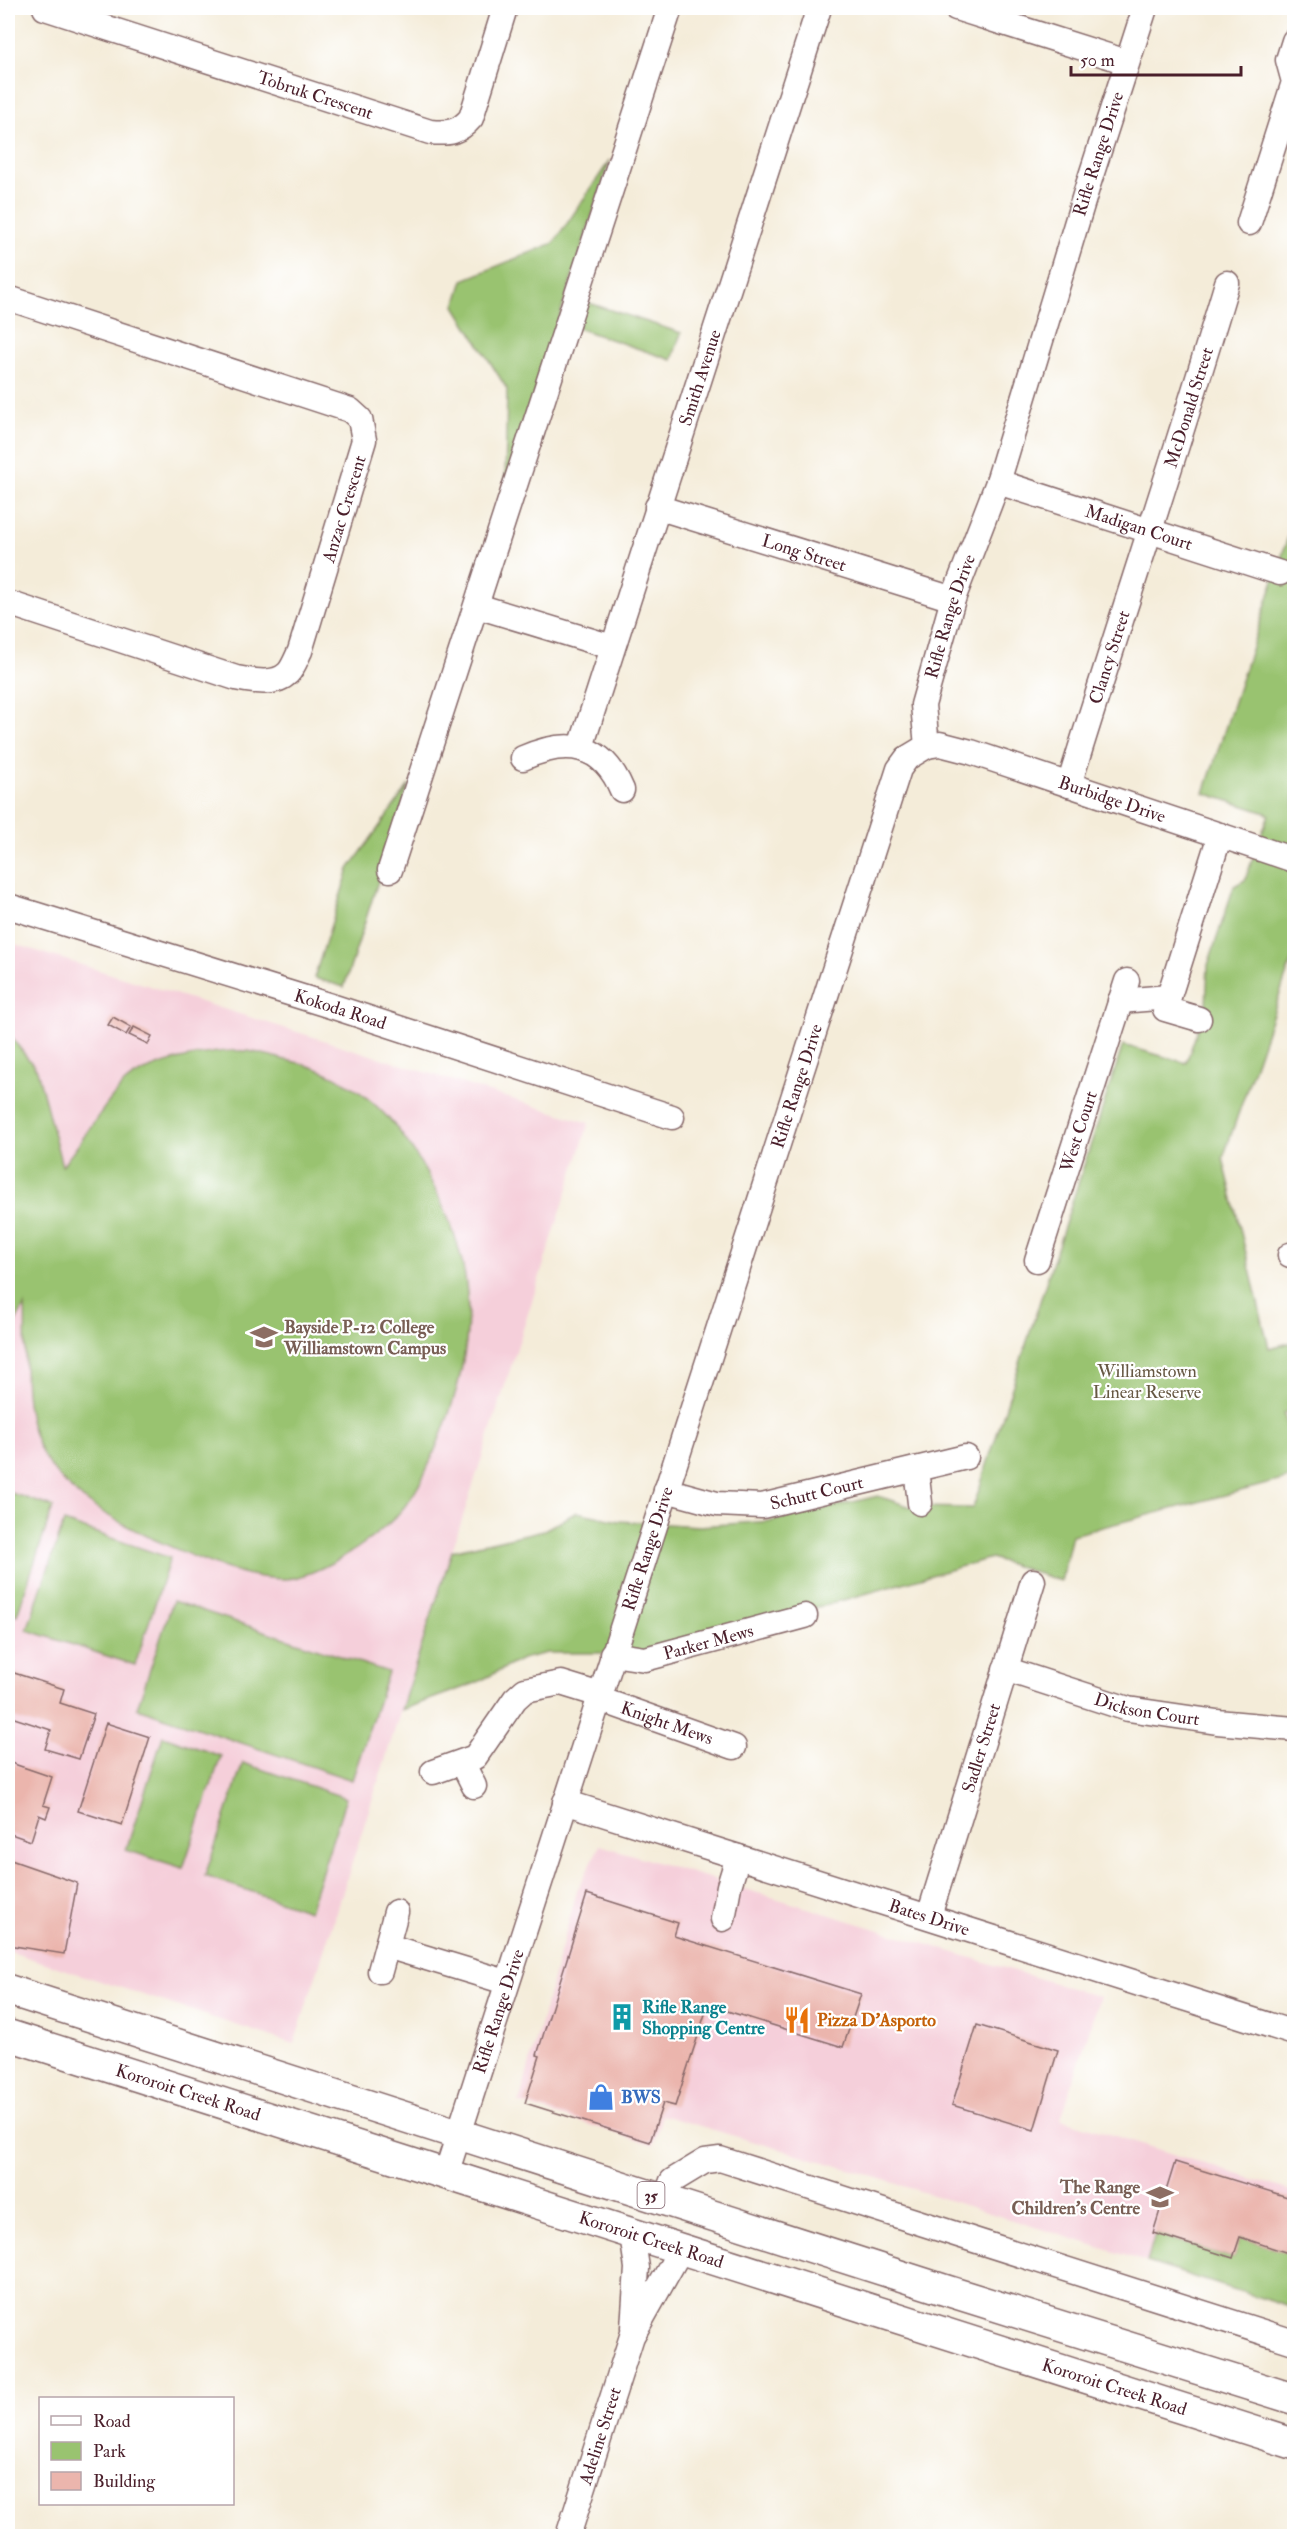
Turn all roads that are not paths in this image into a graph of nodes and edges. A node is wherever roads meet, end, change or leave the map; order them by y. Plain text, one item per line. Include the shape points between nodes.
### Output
1 (45, 8) edge
2 (505, 8) edge
3 (670, 8) edge
4 (819, 8) edge
5 (956, 8) edge
6 (1145, 8) edge
7 (1294, 41) edge
8 (1127, 62) junction
9 (1249, 223) dead end
10 (1227, 283) dead end
11 (8, 298) edge
12 (998, 482) junction
13 (657, 507) junction
14 (1148, 531) junction
15 (1280, 573) dead end
16 (953, 599) junction
17 (8, 603) edge
18 (477, 606) junction
19 (612, 647) junction
20 (927, 746) junction
21 (581, 747) junction
22 (523, 758) dead end
23 (619, 782) dead end
24 (1069, 785) junction
25 (1220, 836) junction
26 (1294, 860) edge
27 (390, 870) dead end
28 (8, 906) edge
29 (1168, 997) junction
30 (1199, 1019) dead end
31 (672, 1117) dead end
32 (1036, 1260) dead end
33 (966, 1457) dead end
34 (916, 1469) junction
35 (666, 1490) junction
36 (920, 1503) dead end
37 (1033, 1581) dead end
38 (805, 1616) dead end
39 (612, 1654) junction
40 (1005, 1669) junction
41 (599, 1697) junction
42 (1294, 1729) edge
43 (734, 1748) dead end
44 (462, 1764) junction
45 (433, 1772) dead end
46 (474, 1786) dead end
47 (565, 1802) junction
48 (738, 1857) junction
49 (396, 1912) dead end
50 (929, 1916) junction
51 (723, 1919) dead end
52 (387, 1946) junction
53 (380, 1971) dead end
54 (506, 1982) junction
55 (8, 1990) edge
56 (1294, 2033) edge
57 (8, 2035) edge
58 (459, 2134) junction
59 (446, 2174) junction
60 (665, 2200) junction
61 (632, 2234) junction
62 (689, 2252) junction
63 (632, 2336) junction
64 (1294, 2342) edge
65 (1294, 2399) edge
66 (1294, 2444) edge
67 (568, 2536) edge

1 - 2 street, Tobruk Crescent via 445,134 462,129 471,118
3 - 18 street
4 - 13 street, Smith Avenue
5 - 8 street
6 - 8 street, Rifle Range Drive
7 - 9 street via 1288,60 1294,82
8 - 12 street, Rifle Range Drive
10 - 14 street, McDonald Street
11 - 17 street, Anzac Crescent via 350,410 360,419 364,440 303,640 289,673 257,682 236,678
12 - 14 street, Madigan Court
12 - 16 street, Rifle Range Drive
13 - 16 street, Long Street
13 - 19 street, Smith Avenue
14 - 15 street, Madigan Court
14 - 24 street, Clancy Street
16 - 20 street, Rifle Range Drive via 923,705
18 - 19 street
18 - 27 street
19 - 21 street, Smith Avenue
20 - 24 street, Burbidge Drive via 940,744 970,752
20 - 35 street, Rifle Range Drive via 907,758 899,769
21 - 22 street via 545,748
21 - 23 street
24 - 25 street, Burbidge Drive
25 - 26 street, Burbidge Drive
25 - 29 street
28 - 31 street, Kokoda Road
29 - 30 street via 1165,1009
29 - 32 street, West Court via 1123,991
33 - 34 street, Schutt Court
34 - 35 street, Schutt Court via 762,1506 717,1504
34 - 36 street
35 - 39 street, Rifle Range Drive
37 - 40 street, Sadler Street
38 - 39 street, Parker Mews via 645,1659
39 - 41 street, Rifle Range Drive
40 - 42 street, Dickson Court via 1128,1709
40 - 50 street, Sadler Street
41 - 43 street, Knight Mews
41 - 44 street, Knight Mews via 561,1683 525,1690 515,1698 482,1751
41 - 47 street, Rifle Range Drive
44 - 45 street
44 - 46 street
47 - 48 street, Bates Drive
47 - 54 street, Rifle Range Drive
48 - 50 street, Bates Drive
48 - 51 street
49 - 52 street
50 - 56 street, Bates Drive
52 - 53 street
52 - 54 street
54 - 58 street, Rifle Range Drive
55 - 58 main road, 35
57 - 59 main road, Kororoit Creek Road / 35
58 - 59 street, Rifle Range Drive
58 - 60 main road, 35
59 - 61 main road, Kororoit Creek Road / 35
60 - 62 main road
60 - 64 street via 672,2181 705,2161 720,2159
60 - 65 main road, 35
61 - 62 main road, Kororoit Creek Road / 35
61 - 63 street, Adeline Street via 637,2268
62 - 63 street, Adeline Street
62 - 66 main road, Kororoit Creek Road / 35
63 - 67 street, Adeline Street

